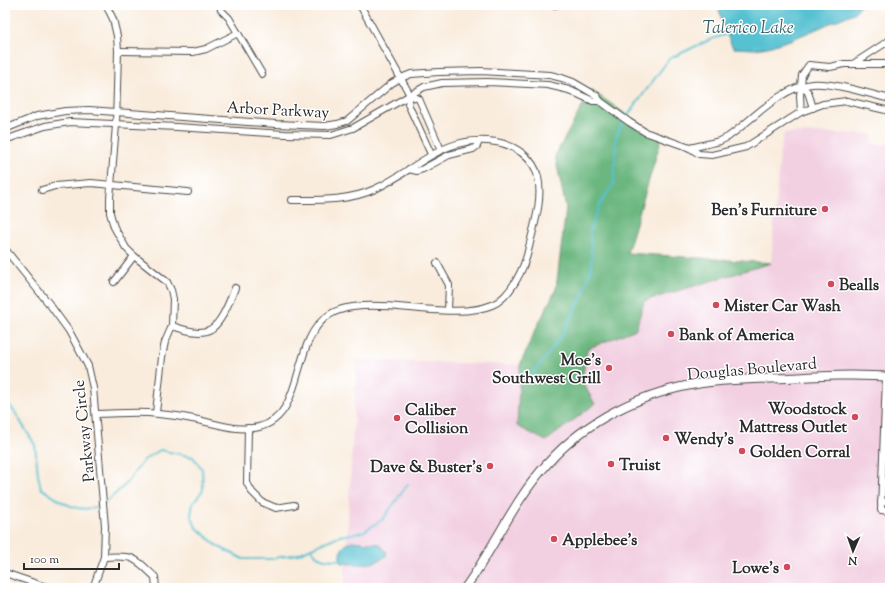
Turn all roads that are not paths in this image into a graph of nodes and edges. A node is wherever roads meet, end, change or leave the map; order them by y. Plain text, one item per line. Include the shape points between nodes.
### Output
1 (106, 5) edge
2 (360, 5) edge
3 (536, 5) edge
4 (554, 5) edge
5 (221, 10) dead end
6 (238, 33) junction
7 (890, 40) edge
8 (118, 51) junction
9 (853, 64) junction
10 (890, 64) edge
11 (262, 74) dead end
12 (400, 78) junction
13 (801, 86) junction
14 (410, 95) junction
15 (890, 99) edge
16 (600, 101) junction
17 (813, 108) junction
18 (116, 111) junction
19 (890, 111) edge
20 (801, 112) junction
21 (116, 125) junction
22 (5, 129) edge
23 (5, 140) edge
24 (480, 141) junction
25 (690, 148) junction
26 (441, 150) junction
27 (431, 154) junction
28 (409, 169) junction
29 (110, 185) junction
30 (42, 190) dead end
31 (188, 192) dead end
32 (292, 200) dead end
33 (5, 249) edge
34 (134, 256) junction
35 (437, 264) dead end
36 (114, 282) dead end
37 (235, 288) dead end
38 (448, 310) junction
39 (172, 326) junction
40 (888, 377) edge
41 (156, 413) junction
42 (96, 414) junction
43 (248, 428) junction
44 (882, 502) junction
45 (890, 502) edge
46 (294, 505) dead end
47 (890, 511) edge
48 (104, 557) junction
49 (5, 573) edge
50 (49, 588) edge
51 (93, 588) edge
52 (156, 588) edge
53 (465, 588) edge

1 - 8 street via 113,19
2 - 12 street
3 - 4 street
5 - 6 street
6 - 8 street via 206,49 193,52
6 - 11 street
7 - 9 street
8 - 18 street
9 - 10 street
9 - 13 street via 830,67 809,65 802,75
12 - 14 street
12 - 16 street, Arbor Parkway via 411,74 446,72 508,72 550,76 573,82 597,96
12 - 18 street, Arbor Parkway via 347,121 325,126
13 - 15 street via 830,85
13 - 17 street via 808,92
13 - 20 street
13 - 25 street via 782,95 728,137
14 - 16 street, Arbor Parkway via 424,87 442,83 512,83 548,85 569,90 593,101
14 - 21 street, Arbor Parkway via 353,128 326,136
14 - 26 street via 419,99
14 - 27 street via 408,104
16 - 25 street, Arbor Parkway via 645,132
17 - 19 street, Arbor Parkway via 847,101
17 - 20 street, Arbor Parkway
18 - 21 street
18 - 22 street, Arbor Parkway via 65,110 37,116
20 - 25 street, Arbor Parkway via 746,147 712,155 699,154
21 - 23 street, Arbor Parkway via 70,122 45,126
21 - 29 street
24 - 26 street via 460,143
24 - 28 street via 473,149 449,155 423,169
24 - 38 street via 514,147 532,164 539,182 537,210 527,258 504,297 493,305 478,310
26 - 27 street
27 - 28 street
28 - 32 street via 360,195 337,199
29 - 30 street via 69,184
29 - 31 street
29 - 34 street via 110,213 114,227 126,248
33 - 42 street, Parkway Circle via 50,305 79,347 88,366
34 - 36 street
34 - 39 street via 167,282 173,299
35 - 38 street via 448,285
37 - 39 street via 218,322 209,330 195,332
38 - 43 street via 380,305 347,307 329,315 320,322 307,343 290,397 281,414 259,427
39 - 41 street via 162,357
40 - 44 street
40 - 53 main road, Douglas Boulevard via 812,376 703,383 661,392 614,411 586,427 546,464
41 - 42 street
41 - 43 street
42 - 48 street, Parkway Circle via 105,526
43 - 46 street via 247,477 252,492 262,502 276,508
44 - 45 street
44 - 47 street via 881,510
48 - 51 street, Parkway Circle
48 - 52 street via 123,556 141,562 155,577
49 - 50 street

